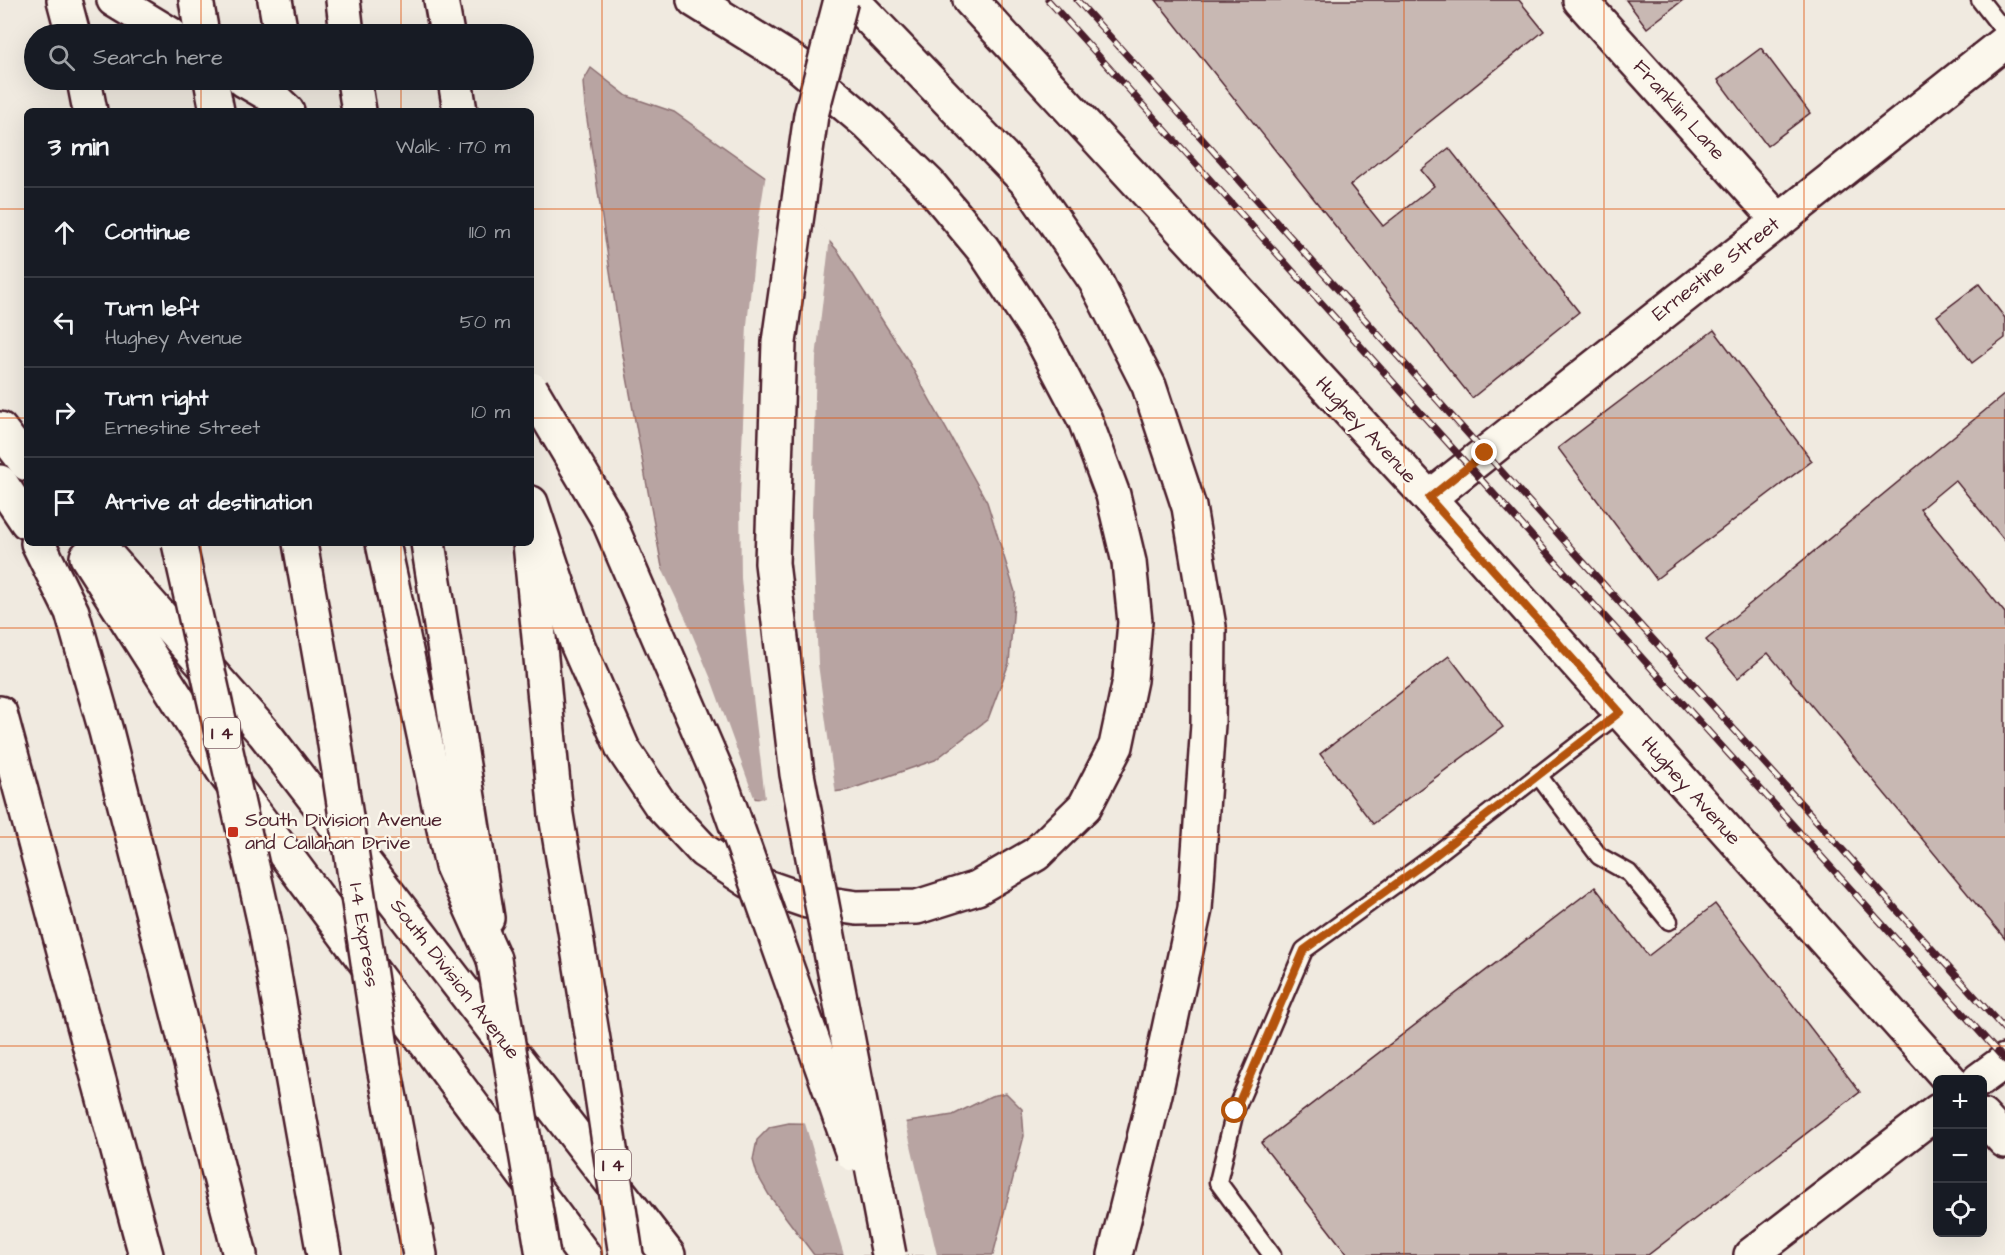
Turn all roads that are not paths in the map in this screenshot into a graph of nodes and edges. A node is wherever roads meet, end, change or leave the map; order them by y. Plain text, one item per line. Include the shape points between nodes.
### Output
1 (66, 0) edge
2 (114, 0) edge
3 (195, 0) edge
4 (275, 0) edge
5 (343, 0) edge
6 (441, 0) edge
7 (841, 0) edge
8 (852, 0) edge
9 (970, 0) edge
10 (1580, 0) edge
11 (1980, 0) edge
12 (696, 1) edge
13 (72, 24) edge
14 (154, 24) edge
15 (200, 24) edge
16 (279, 24) edge
17 (346, 24) edge
18 (445, 24) edge
19 (2005, 32) edge
20 (2005, 42) edge
21 (86, 90) edge
22 (213, 90) edge
23 (261, 90) edge
24 (291, 90) edge
25 (356, 90) edge
26 (457, 90) edge
27 (89, 108) edge
28 (216, 108) edge
29 (284, 108) edge
30 (294, 108) edge
31 (359, 108) edge
32 (460, 108) edge
33 (1778, 220) junction
34 (534, 394) edge
35 (0, 429) edge
36 (24, 460) edge
37 (0, 482) edge
38 (1429, 498) junction
39 (534, 512) edge
40 (24, 518) edge
41 (39, 546) edge
42 (80, 546) edge
43 (99, 546) edge
44 (180, 546) edge
45 (301, 546) edge
46 (383, 546) edge
47 (428, 546) edge
48 (530, 546) edge
49 (1620, 712) junction
50 (0, 713) edge
51 (1538, 775) junction
52 (456, 812) junction
53 (1669, 921) dead end
54 (2005, 1061) edge
55 (1946, 1075) edge
56 (1986, 1075) edge
57 (1933, 1115) edge
58 (1987, 1121) edge
59 (2005, 1141) edge
60 (146, 1255) edge
61 (240, 1255) edge
62 (324, 1255) edge
63 (420, 1255) edge
64 (543, 1255) edge
65 (584, 1255) edge
66 (626, 1255) edge
67 (668, 1255) edge
68 (889, 1255) edge
69 (1115, 1255) edge
70 (1272, 1255) edge
71 (1752, 1255) edge

1 - 13 main road
2 - 14 main road
3 - 15 main road
4 - 16 main road
5 - 17 main road
6 - 18 main road
7 - 68 main road, bridge via 811,115 779,342 772,563 797,774
8 - 69 main road via 1028,183 1095,280 1149,386 1189,507 1209,627 1208,724 1195,909
9 - 38 main road, Hughey Avenue
10 - 33 main road, Franklin Lane
11 - 19 lane
12 - 39 main road via 797,64 867,123 928,184 983,249 1040,335 1085,420 1113,495 1129,562 1135,622 1130,680 1116,746 1085,806 1036,854 977,888 917,907 857,908 807,901 749,881 704,851 660,804 623,749 578,646
20 - 33 main road, Ernestine Street
21 - 27 main road
22 - 28 main road
23 - 29 main road
24 - 30 main road
25 - 31 main road
26 - 32 main road
33 - 38 main road, Ernestine Street
34 - 68 main road, bridge via 607,517 718,777
35 - 36 main road
37 - 40 main road
38 - 49 main road, Hughey Avenue
41 - 61 main road via 72,612 106,731
42 - 65 main road via 226,775
43 - 67 main road, South Division Avenue via 264,733
44 - 62 main road, I 4, bridge via 265,924
45 - 63 main road, I-4 Express, bridge via 384,1067
46 - 52 main road
47 - 52 main road
48 - 66 main road, I 4, bridge via 556,815
49 - 51 lane
49 - 55 main road, Hughey Avenue
50 - 60 main road
51 - 53 lane via 1599,856 1629,873
51 - 70 lane via 1304,950 1235,1111 1218,1182
52 - 64 main road, bridge via 452,866 494,959
54 - 56 main road
57 - 71 main road
58 - 59 main road

